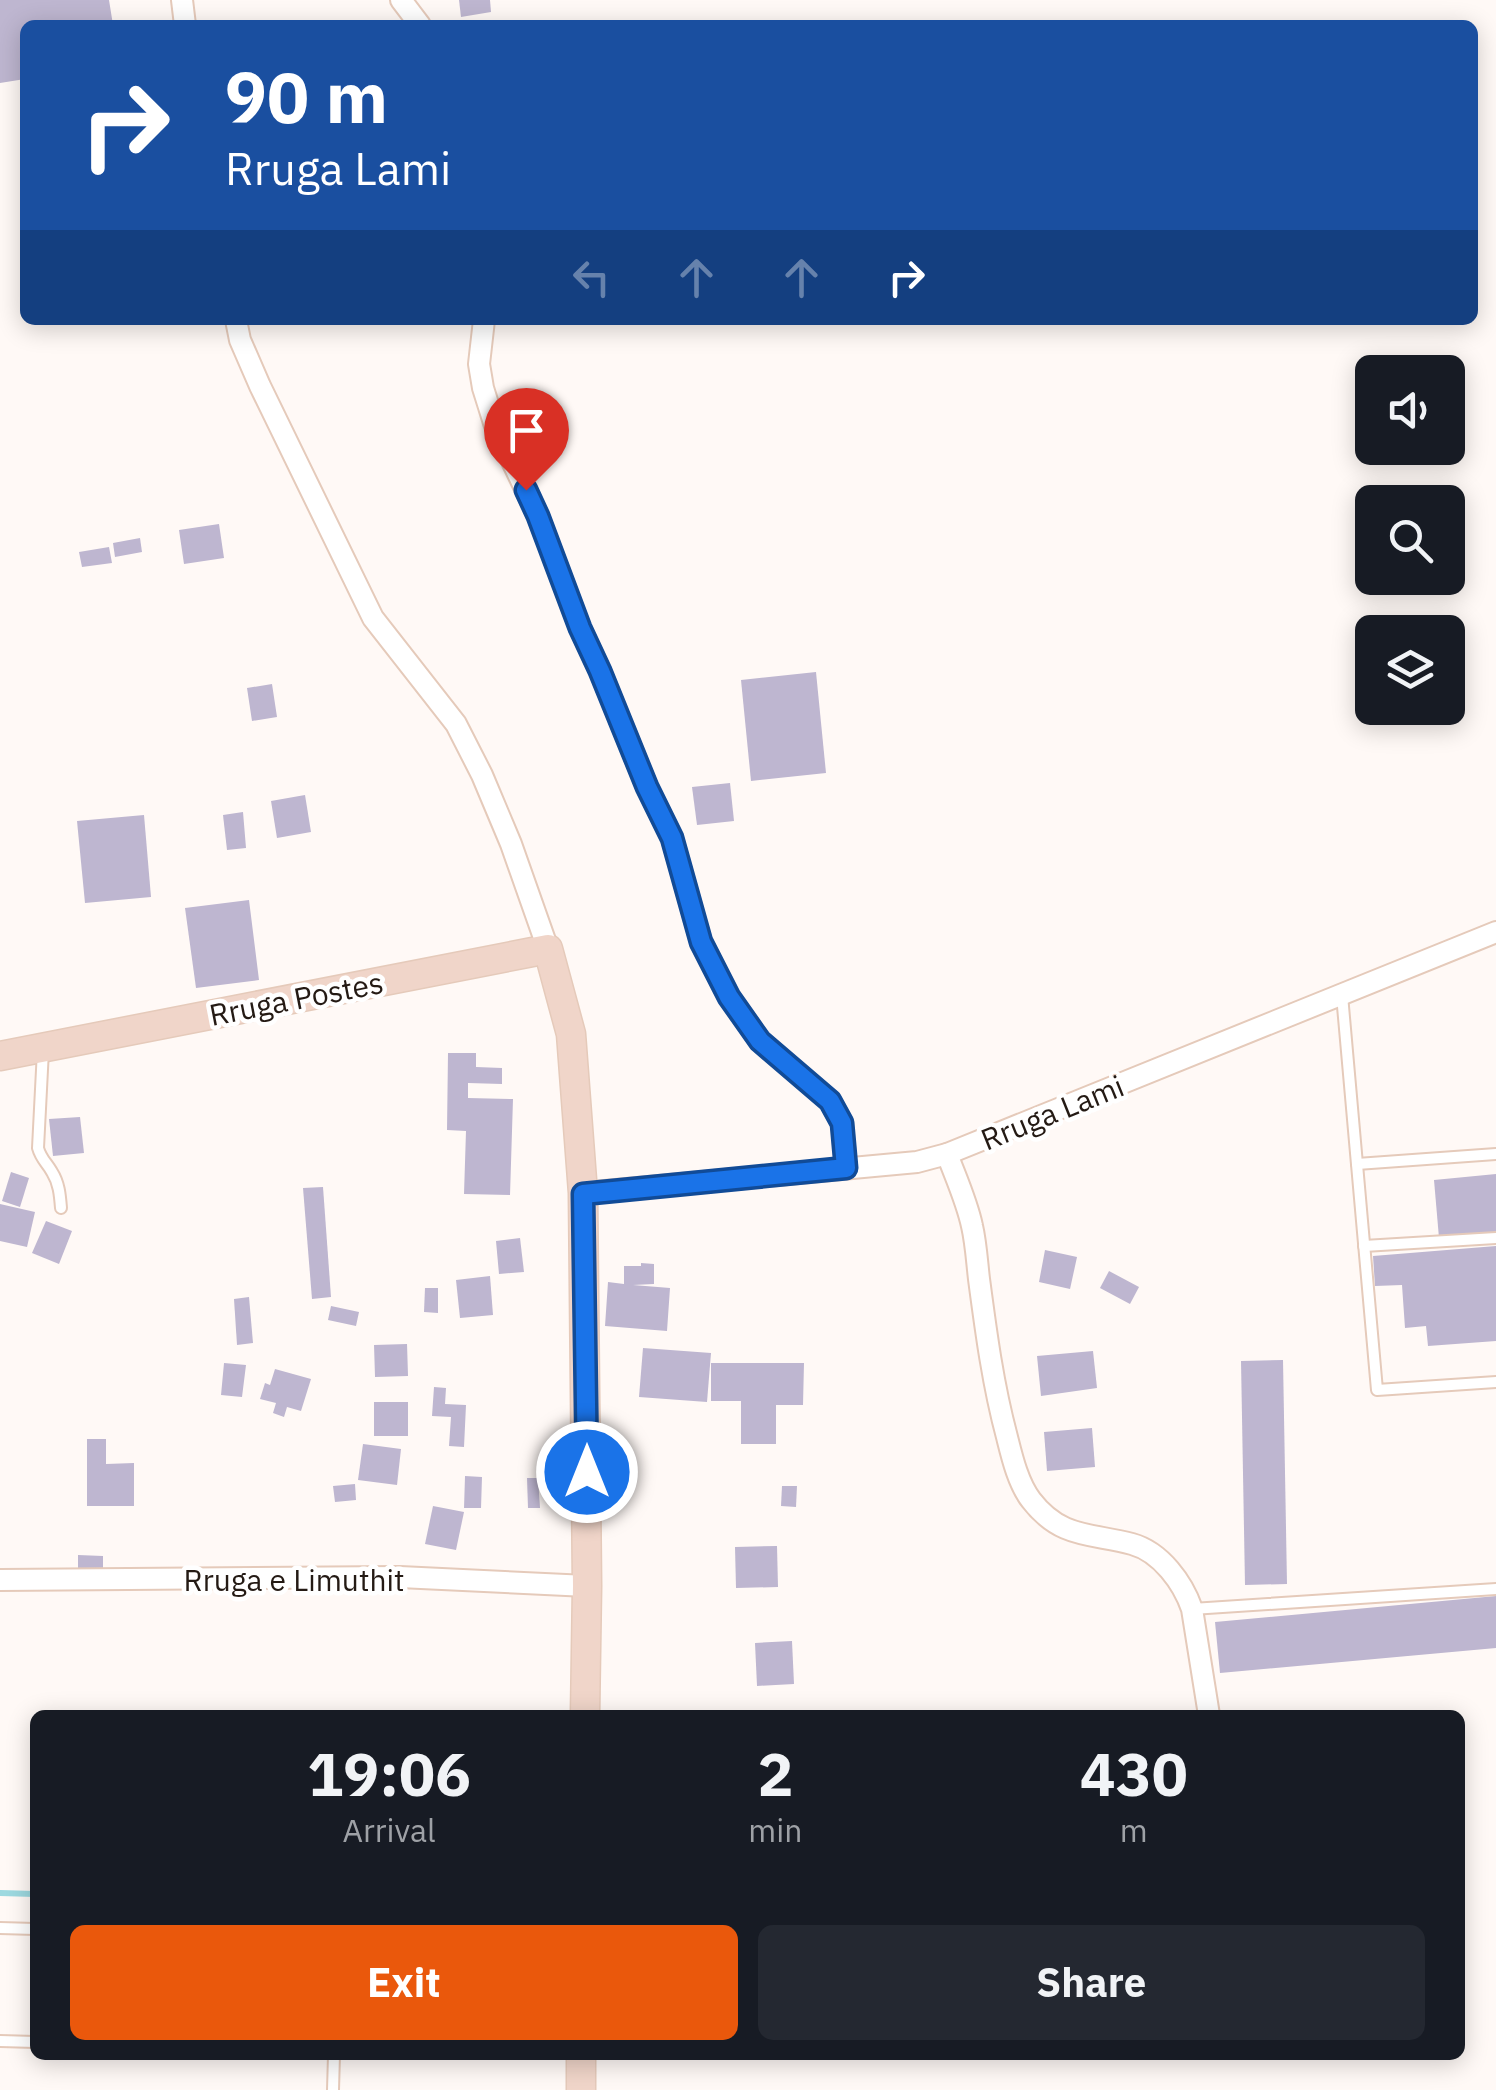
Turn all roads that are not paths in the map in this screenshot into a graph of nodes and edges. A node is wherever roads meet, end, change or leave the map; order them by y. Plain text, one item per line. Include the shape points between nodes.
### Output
1 (401, 0) edge
2 (416, 20) edge
3 (237, 325) edge
4 (483, 325) edge
5 (1496, 932) edge
6 (548, 949) junction
7 (1342, 994) junction
8 (44, 1047) junction
9 (0, 1056) edge
10 (947, 1154) junction
11 (1496, 1154) edge
12 (1357, 1164) junction
13 (846, 1168) junction
14 (583, 1194) junction
15 (61, 1208) dead end
16 (1496, 1238) edge
17 (1364, 1246) junction
18 (1496, 1382) edge
19 (0, 1580) edge
20 (587, 1586) junction
21 (1496, 1588) edge
22 (1192, 1609) junction
23 (586, 1710) edge
24 (1208, 1710) edge
25 (0, 1928) edge
26 (30, 1930) edge
27 (0, 2041) edge
28 (30, 2042) edge
29 (334, 2060) edge
30 (581, 2060) edge
31 (333, 2090) edge
32 (581, 2090) edge

1 - 2 street
3 - 6 street via 373,618 456,724 482,775
4 - 13 street via 479,364 494,422 672,838 701,942 760,1041 830,1101 842,1123
5 - 7 street, Rruga Lami
6 - 8 street, Rruga Postes
6 - 14 street via 571,1034
7 - 10 street, Rruga Lami
7 - 12 lane
8 - 9 street, Rruga Postes
8 - 15 lane via 38,1148 58,1184
10 - 13 street, Rruga Lami
10 - 22 street via 972,1226 1000,1411 1028,1497 1046,1518 1072,1532 1152,1553
11 - 12 lane
12 - 17 lane
13 - 14 street, Rruga Lami
14 - 20 street
16 - 17 lane
17 - 18 lane via 1377,1390
19 - 20 street, Rruga e Limuthit via 400,1577
20 - 23 street
21 - 22 lane
22 - 24 street
25 - 26 lane
27 - 28 lane
29 - 31 lane
30 - 32 street

